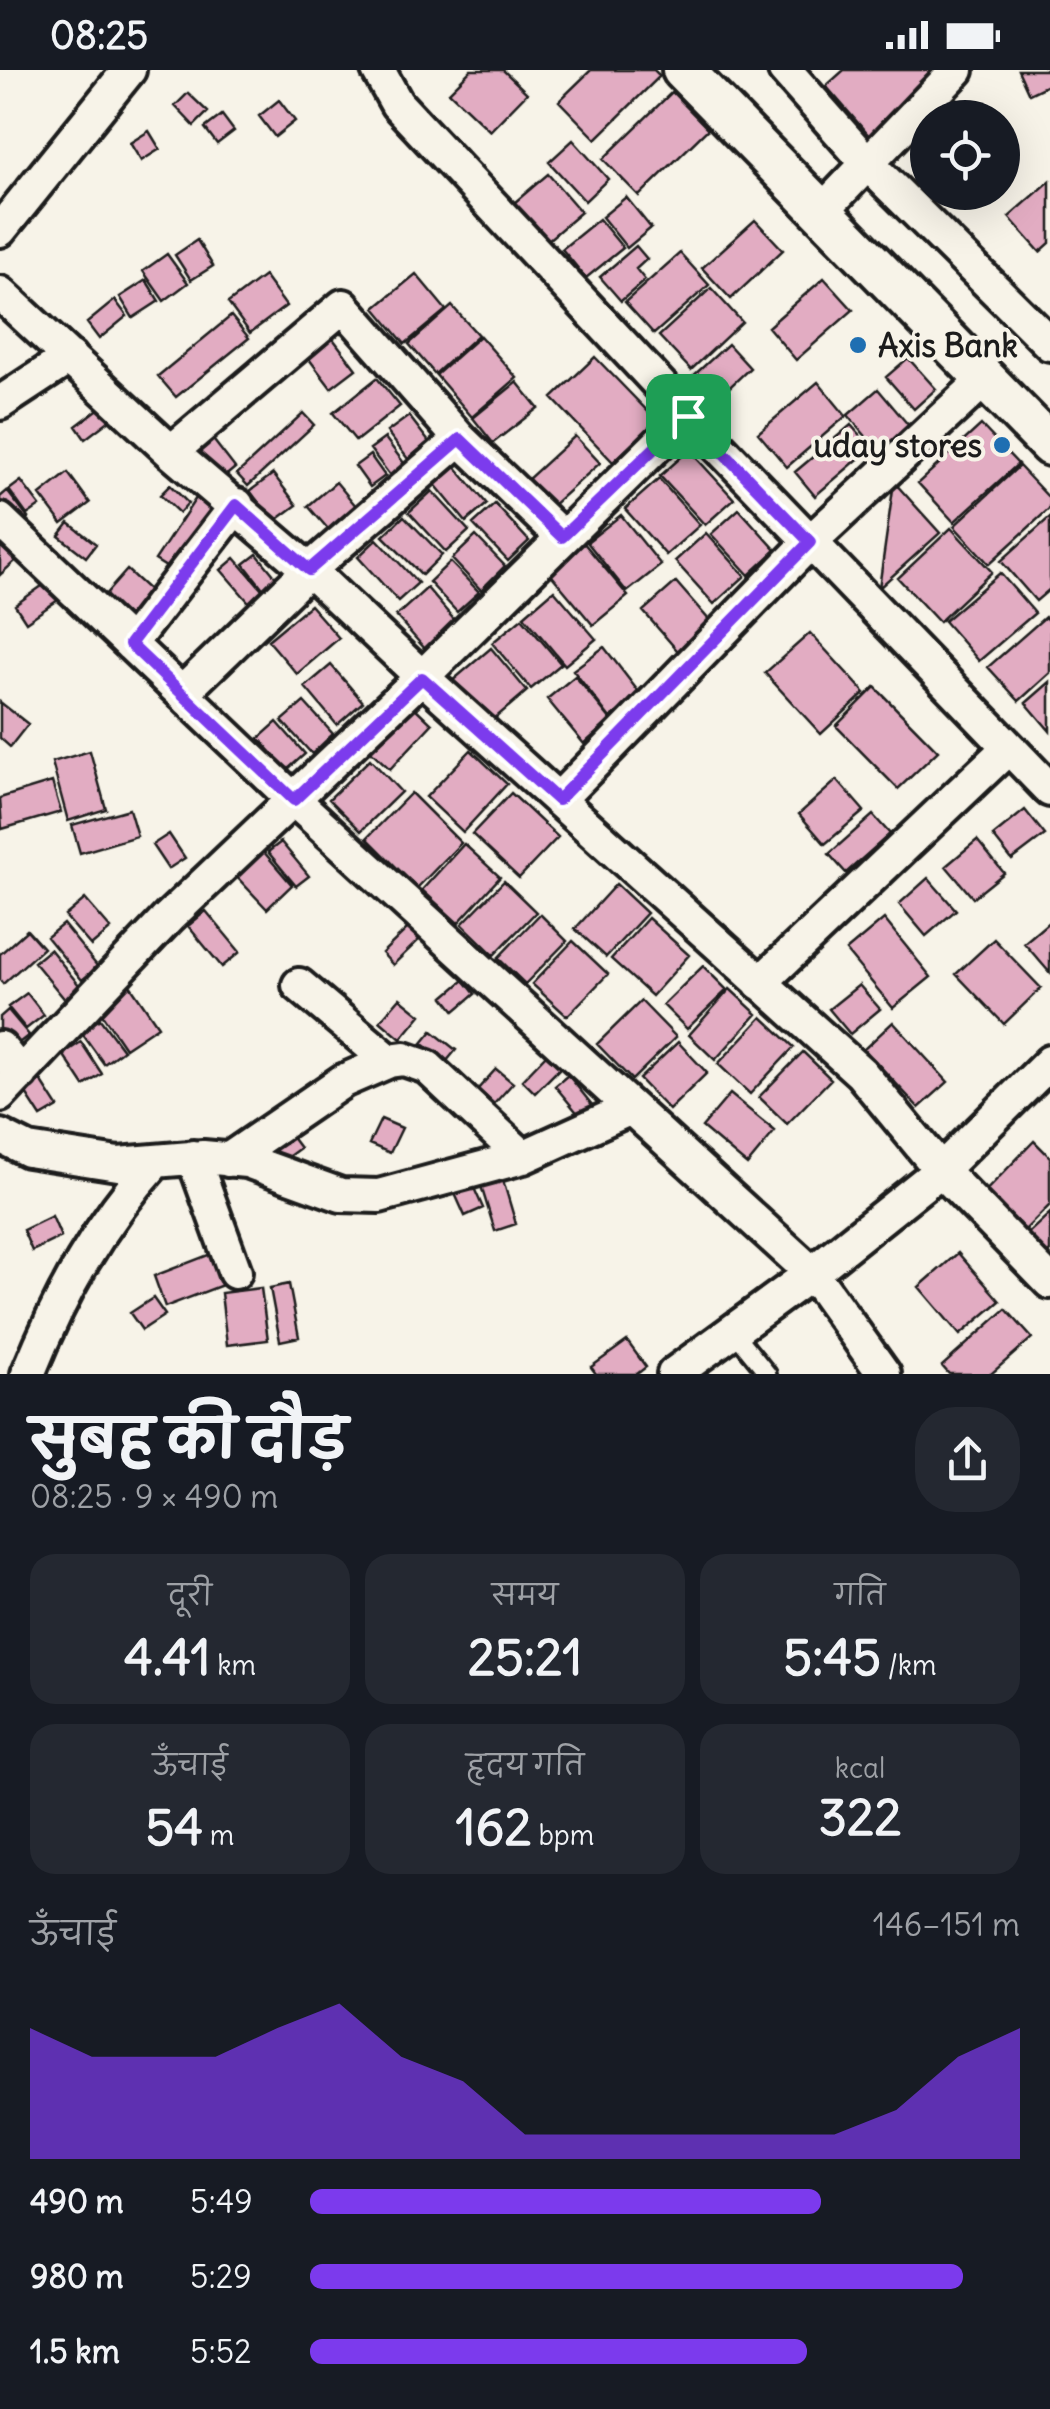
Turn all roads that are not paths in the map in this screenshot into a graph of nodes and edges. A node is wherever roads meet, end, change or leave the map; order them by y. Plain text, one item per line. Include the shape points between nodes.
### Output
1 (128, 70) edge
2 (378, 70) edge
3 (683, 70) edge
4 (785, 70) edge
5 (957, 70) edge
6 (868, 164) junction
7 (822, 212) junction
8 (0, 230) edge
9 (0, 293) edge
10 (1050, 344) edge
11 (70, 357) junction
12 (985, 379) junction
13 (0, 403) edge
14 (688, 416) junction
15 (460, 439) junction
16 (1050, 445) edge
17 (171, 452) junction
18 (236, 505) junction
19 (0, 520) edge
20 (562, 537) junction
21 (810, 542) junction
22 (309, 570) junction
23 (130, 644) junction
24 (422, 678) junction
25 (182, 693) junction
26 (1008, 748) junction
27 (1050, 790) edge
28 (294, 800) junction
29 (558, 800) junction
30 (760, 983) junction
31 (299, 985) dead end
32 (0, 1048) edge
33 (389, 1061) junction
34 (1044, 1081) edge
35 (10, 1085) edge
36 (631, 1108) junction
37 (0, 1136) edge
38 (193, 1157) junction
39 (524, 1157) junction
40 (228, 1160) junction
41 (156, 1161) junction
42 (941, 1170) junction
43 (236, 1272) dead end
44 (812, 1273) junction
45 (1050, 1282) edge
46 (733, 1331) junction
47 (28, 1374) edge
48 (674, 1374) edge
49 (768, 1374) edge
50 (884, 1374) edge

1 - 8 street
2 - 14 street via 398,104
3 - 7 street
4 - 6 street
5 - 6 street
6 - 7 street
6 - 10 street
7 - 12 street
9 - 11 street
11 - 13 street
11 - 17 street
12 - 16 street
12 - 21 street
14 - 20 street
14 - 21 street
15 - 17 street via 343,306
15 - 20 street
15 - 22 street
17 - 18 street
18 - 22 street
18 - 23 street
19 - 23 street
20 - 24 street
21 - 26 street
21 - 29 street
22 - 24 street
22 - 25 street
23 - 25 street
24 - 28 street
24 - 29 street
25 - 28 street
26 - 27 street
26 - 30 street
28 - 35 street via 169,917
28 - 36 street
29 - 30 street
30 - 42 street via 861,1073
31 - 33 street
32 - 35 street
33 - 39 street via 427,1066
33 - 40 street via 344,1082
34 - 42 street
36 - 39 street
36 - 44 street
37 - 41 street via 46,1153 118,1164
38 - 40 street
38 - 41 street
38 - 43 street
39 - 40 street via 379,1196 341,1195
41 - 47 street via 82,1257
42 - 44 street
42 - 45 street
44 - 46 street
44 - 50 street
46 - 48 street
46 - 49 lane

